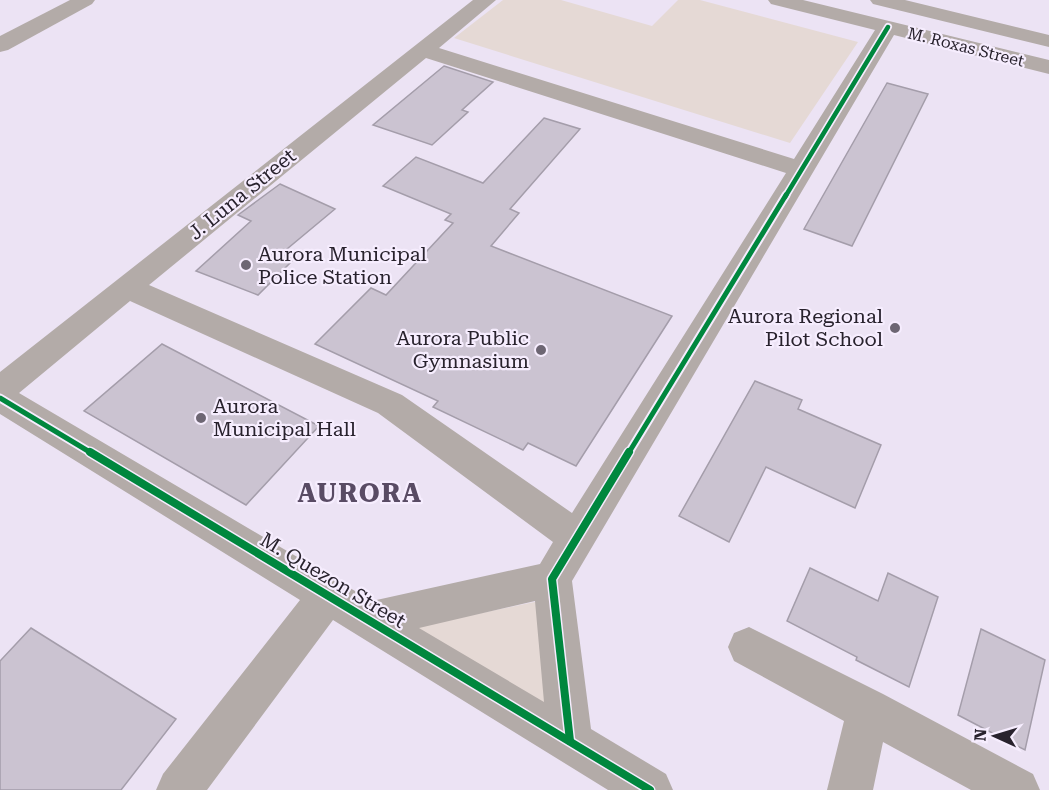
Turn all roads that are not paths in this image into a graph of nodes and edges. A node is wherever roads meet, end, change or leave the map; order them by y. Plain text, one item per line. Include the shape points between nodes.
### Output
1 (85, 0) edge
2 (486, 0) edge
3 (778, 0) edge
4 (880, 0) edge
5 (888, 27) junction
6 (1049, 40) edge
7 (0, 45) edge
8 (424, 50) junction
9 (1049, 67) edge
10 (802, 170) junction
11 (127, 288) junction
12 (0, 390) edge
13 (0, 398) edge
14 (576, 538) junction
15 (552, 579) junction
16 (327, 596) junction
17 (368, 621) junction
18 (749, 647) dead end
19 (868, 709) junction
20 (570, 741) junction
21 (179, 790) edge
22 (650, 790) edge
23 (850, 790) edge
24 (1017, 790) edge

1 - 7 street
2 - 8 street, J. Luna Street
3 - 5 street, M. Roxas Street
4 - 6 street
5 - 9 street, M. Roxas Street
5 - 10 street
8 - 10 street
8 - 11 street, J. Luna Street
10 - 14 street
11 - 12 street, J. Luna Street
11 - 14 street via 390,404
13 - 16 street, M. Quezon Street
14 - 15 street
15 - 17 street
15 - 20 street
16 - 17 street, M. Quezon Street
16 - 21 street
17 - 20 street, M. Quezon Street
18 - 19 street
19 - 23 street
19 - 24 street
20 - 22 street, M. Quezon Street

